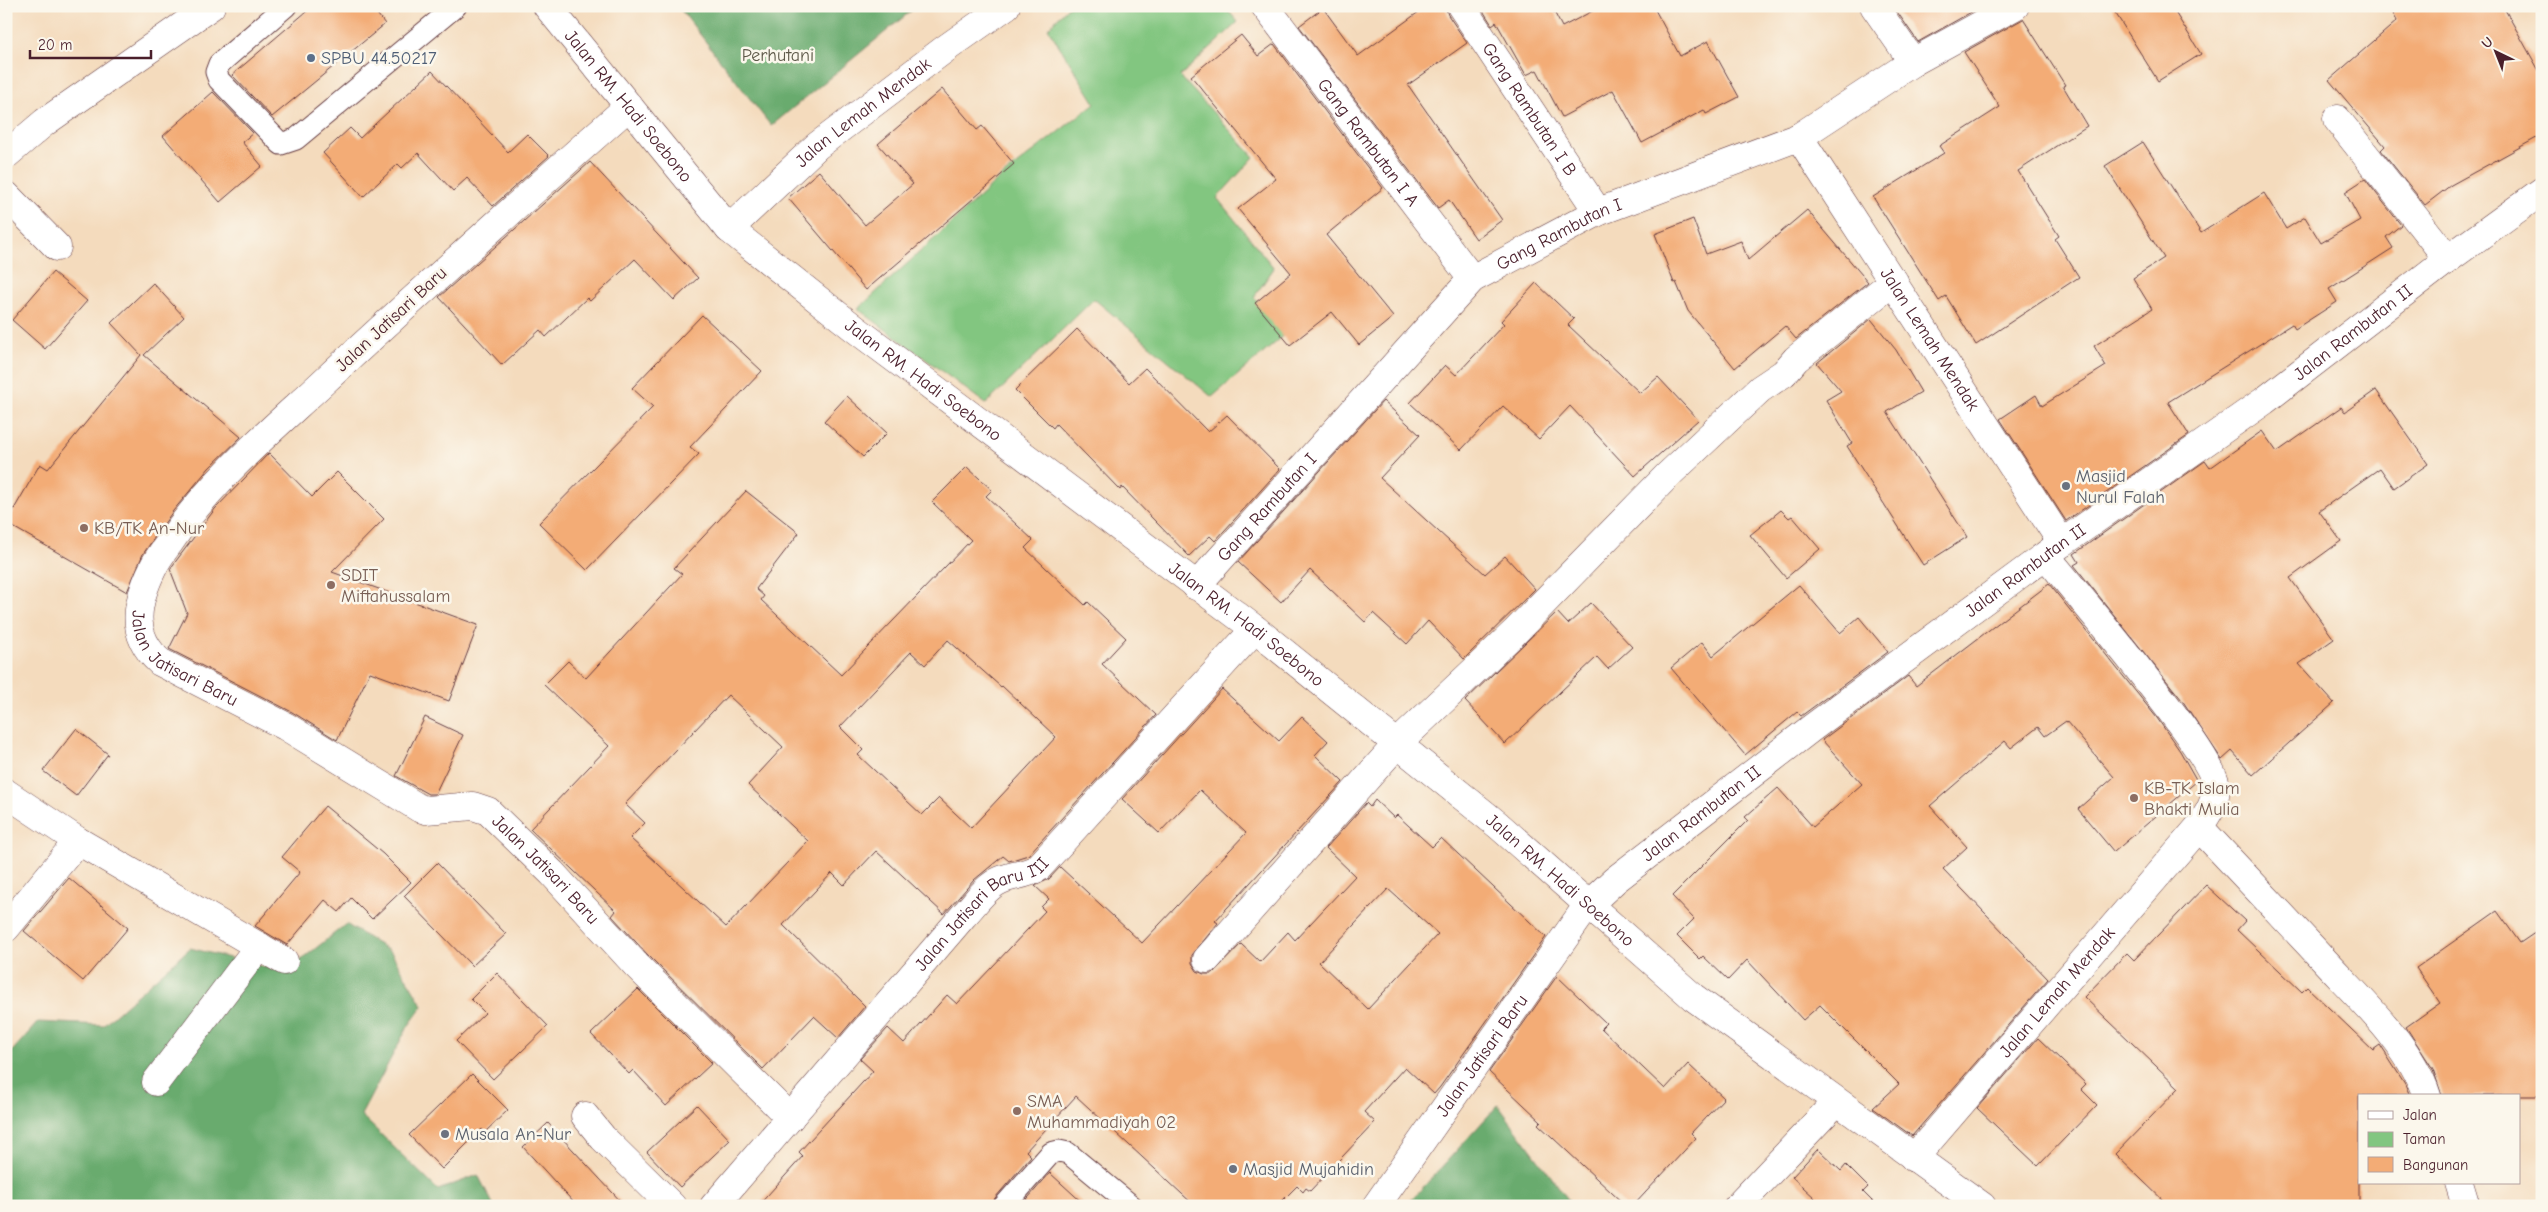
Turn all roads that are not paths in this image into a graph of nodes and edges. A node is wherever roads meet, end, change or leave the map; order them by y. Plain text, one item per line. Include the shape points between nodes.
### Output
1 (211, 6) edge
2 (286, 6) edge
3 (456, 6) edge
4 (547, 6) edge
5 (1006, 6) edge
6 (1265, 6) edge
7 (1461, 6) edge
8 (1874, 6) edge
9 (2015, 6) edge
10 (1913, 62) junction
11 (629, 106) junction
12 (2337, 119) dead end
13 (1799, 137) junction
14 (6, 155) edge
15 (2542, 191) edge
16 (6, 196) edge
17 (1598, 212) junction
18 (729, 229) junction
19 (57, 247) dead end
20 (2448, 259) junction
21 (1472, 279) junction
22 (1894, 281) junction
23 (2054, 550) junction
24 (1196, 586) junction
25 (1255, 629) junction
26 (1398, 743) junction
27 (6, 793) edge
28 (2199, 827) junction
29 (78, 841) junction
30 (1587, 906) junction
31 (6, 928) edge
32 (259, 946) junction
33 (1207, 959) dead end
34 (284, 961) dead end
35 (156, 1082) dead end
36 (2426, 1094) edge
37 (1836, 1102) junction
38 (585, 1116) dead end
39 (790, 1118) junction
40 (1914, 1158) junction
41 (2459, 1184) edge
42 (672, 1206) edge
43 (714, 1206) edge
44 (1004, 1206) edge
45 (1132, 1206) edge
46 (1376, 1206) edge
47 (1738, 1206) edge
48 (1982, 1206) edge
49 (2466, 1206) edge

1 - 14 street via 45,122
2 - 3 lane via 220,64 216,72 219,80 282,144 296,139
4 - 11 street, Jalan RM. Hadi Soebono
5 - 18 street, Jalan Lemah Mendak via 817,146
6 - 21 street, Gang Rambutan I A
7 - 17 street, Gang Rambutan I B
8 - 10 street
9 - 10 street, Gang Rambutan I
10 - 13 street, Gang Rambutan I
11 - 18 street, Jalan RM. Hadi Soebono
11 - 39 street, Jalan Jatisari Baru via 262,438 187,515 153,566 138,605 139,630 147,650 160,662 285,726 419,808 473,806 488,810 552,873 636,965
12 - 20 street
13 - 17 street, Gang Rambutan I
13 - 22 street, Jalan Lemah Mendak
15 - 20 street, Jalan Rambutan II
16 - 19 street
17 - 21 street, Gang Rambutan I
18 - 24 street, Jalan RM. Hadi Soebono via 854,328
20 - 23 street, Jalan Rambutan II via 2264,401
21 - 24 street, Gang Rambutan I
22 - 23 street, Jalan Lemah Mendak
22 - 26 street via 1796,359 1667,476 1514,633
23 - 28 street, Jalan Lemah Mendak via 2208,765 2216,784 2213,806
23 - 30 street, Jalan Rambutan II via 1813,726 1662,842
24 - 25 street, Jalan RM. Hadi Soebono
25 - 26 street, Jalan RM. Hadi Soebono
25 - 39 street, Jalan Jatisari Baru III via 1038,868 1001,880 988,890
26 - 30 street, Jalan RM. Hadi Soebono
26 - 33 street
27 - 29 street
28 - 36 street via 2375,1014 2406,1056
28 - 40 street, Jalan Lemah Mendak
29 - 31 street
29 - 32 street
30 - 37 street, Jalan RM. Hadi Soebono via 1693,997
30 - 46 street, Jalan Jatisari Baru
32 - 34 street
32 - 35 street
37 - 40 street, Jalan RM. Hadi Soebono
37 - 47 street
38 - 42 street
39 - 43 street, Jalan Jatisari Baru III
40 - 48 street, Jalan RM. Hadi Soebono
41 - 49 street
44 - 45 lane via 1051,1153 1059,1151 1068,1154

